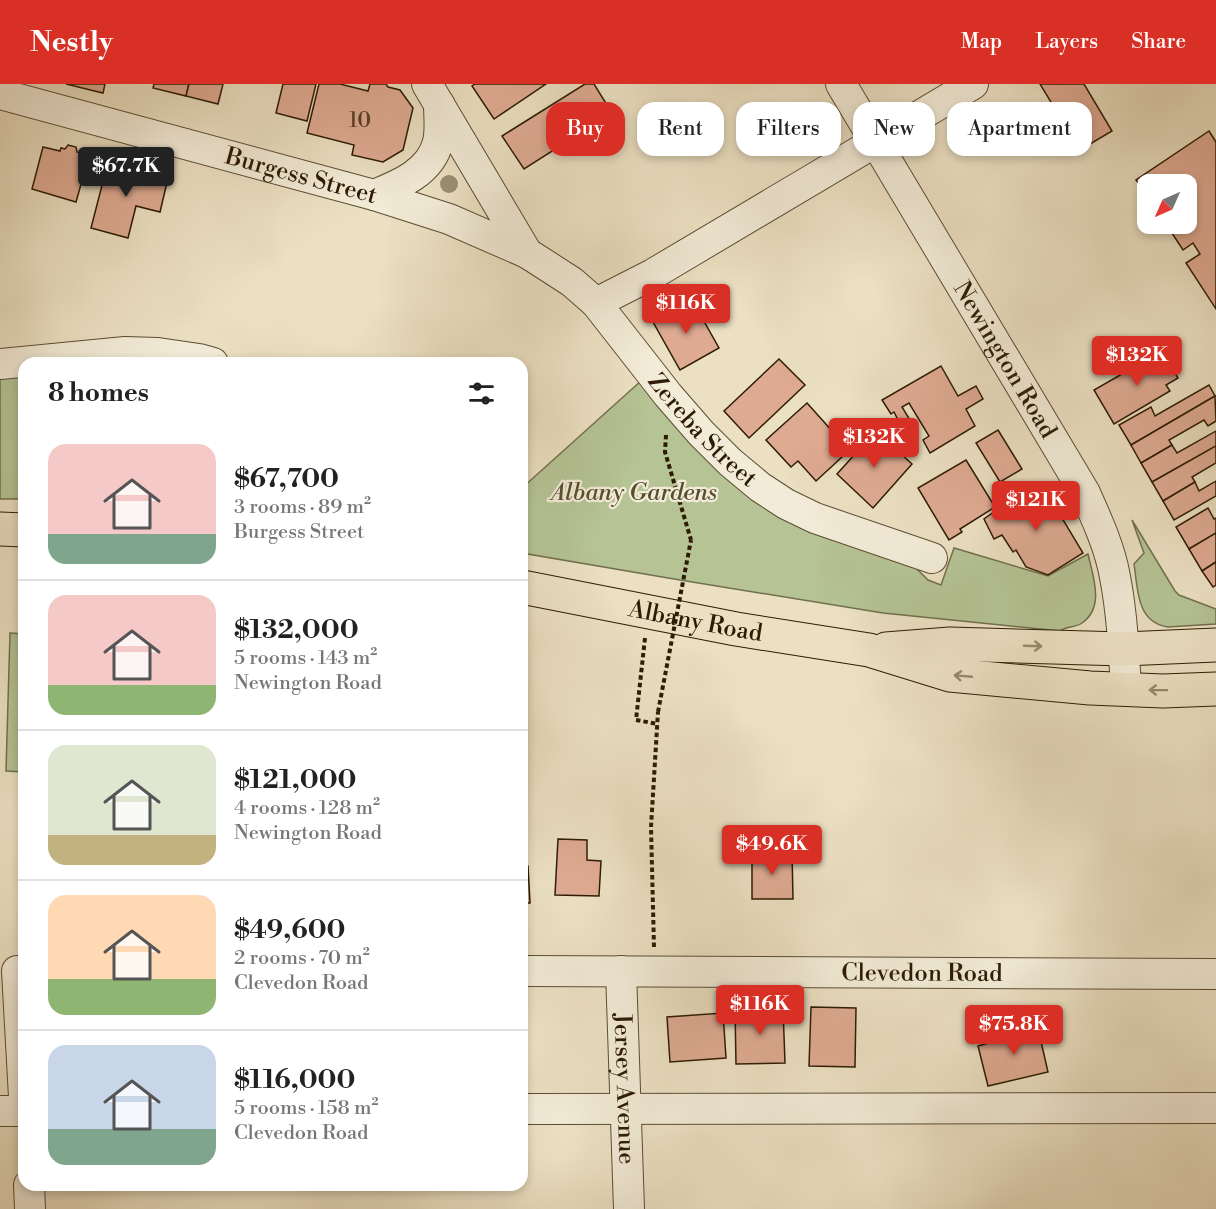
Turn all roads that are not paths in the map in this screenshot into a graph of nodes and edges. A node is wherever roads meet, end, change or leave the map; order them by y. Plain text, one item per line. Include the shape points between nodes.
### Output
1 (841, 84) edge
2 (973, 84) edge
3 (7, 92) edge
4 (433, 94) edge
5 (853, 105) edge
6 (935, 107) edge
7 (853, 156) edge
8 (883, 156) edge
9 (374, 195) junction
10 (527, 253) junction
11 (596, 303) junction
12 (73, 357) edge
13 (185, 357) edge
14 (18, 362) edge
15 (0, 364) edge
16 (0, 530) edge
17 (18, 530) edge
18 (932, 558) dead end
19 (528, 588) edge
20 (1216, 645) edge
21 (1124, 649) junction
22 (869, 650) junction
23 (1126, 689) junction
24 (1216, 689) edge
25 (14, 971) edge
26 (528, 971) edge
27 (621, 971) junction
28 (1216, 974) edge
29 (18, 1021) edge
30 (1216, 1108) edge
31 (528, 1109) edge
32 (626, 1109) junction
33 (0, 1111) edge
34 (18, 1111) edge
35 (29, 1191) edge
36 (30, 1209) edge
37 (628, 1209) edge

1 - 5 street, Newington Road
2 - 6 street
3 - 9 street, Burgess Street
4 - 9 street via 438,142 432,157 410,179
4 - 10 street, Zereba Street
7 - 11 street via 653,274
8 - 21 street, Newington Road via 1085,493 1115,576
9 - 10 street, Burgess Street via 449,219
10 - 11 street, Zereba Street
11 - 18 street, Zereba Street via 701,433 760,487 814,518
12 - 13 street via 125,352
14 - 15 street
16 - 17 main road
19 - 22 main road, Albany Road via 736,629
20 - 21 main road, Albany Road
22 -> 21 main road, Albany Road via 950,644
21 - 23 street, Newington Road
23 -> 22 main road, Albany Road via 950,675
24 -> 23 main road, Albany Road
25 - 29 street
26 - 27 street, Clevedon Road
27 - 28 street, Clevedon Road
27 - 32 street, Jersey Avenue
30 - 32 street
31 - 32 street
32 - 37 street, Jersey Avenue
33 - 34 street
35 - 36 street

